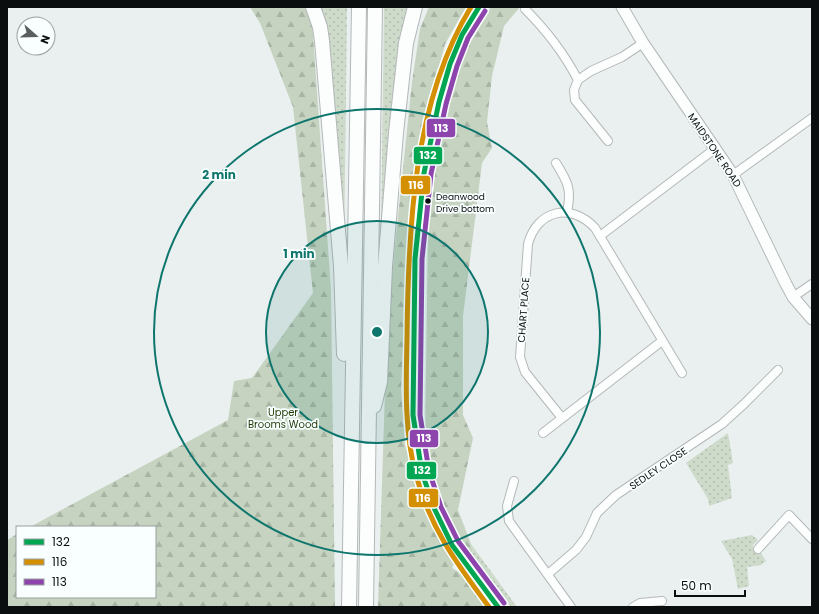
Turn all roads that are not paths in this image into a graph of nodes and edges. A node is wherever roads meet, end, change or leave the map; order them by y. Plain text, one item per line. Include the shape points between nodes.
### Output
1 (313, 7) edge
2 (359, 7) edge
3 (375, 7) edge
4 (415, 7) edge
5 (422, 7) edge
6 (479, 7) edge
7 (622, 7) edge
8 (525, 9) dead end
9 (643, 43) junction
10 (578, 80) junction
11 (402, 83) junction
12 (812, 118) edge
13 (608, 141) dead end
14 (716, 148) junction
15 (556, 163) dead end
16 (733, 175) junction
17 (567, 212) junction
18 (600, 236) junction
19 (812, 284) edge
20 (793, 297) junction
21 (812, 319) edge
22 (662, 341) junction
23 (778, 370) dead end
24 (682, 373) dead end
25 (352, 393) junction
26 (562, 418) junction
27 (543, 433) dead end
28 (368, 434) junction
29 (514, 481) dead end
30 (812, 539) edge
31 (758, 549) dead end
32 (548, 574) junction
33 (662, 601) dead end
34 (349, 607) edge
35 (366, 607) edge
36 (498, 607) edge
37 (571, 607) edge
38 (633, 607) edge

1 - 25 highway via 322,41 341,266 344,366
2 - 25 highway
3 - 28 highway
4 - 11 highway via 407,36
5 - 11 highway
6 - 36 street via 462,35 450,64 424,172 416,259 413,415 414,439 419,462 444,531 462,560
7 - 9 street, MAIDSTONE ROAD
8 - 10 street via 538,21
9 - 10 street
9 - 14 street, MAIDSTONE ROAD
10 - 13 street via 574,90 575,100
11 - 28 highway via 385,267 380,382
12 - 16 street
14 - 16 street, MAIDSTONE ROAD
14 - 18 street
15 - 17 street via 568,184
16 - 20 street, MAIDSTONE ROAD
17 - 18 street via 584,218
17 - 26 street, CHART PLACE via 543,219 530,237 520,351 525,372
18 - 22 street
19 - 20 street
20 - 21 street, MAIDSTONE ROAD
22 - 24 street
22 - 26 street
23 - 32 street, SEDLEY CLOSE via 722,424 616,495 601,508 576,550
25 - 34 highway
26 - 27 street
28 - 35 highway
29 - 32 street via 507,516
30 - 31 street via 789,515
32 - 37 street
33 - 38 street

